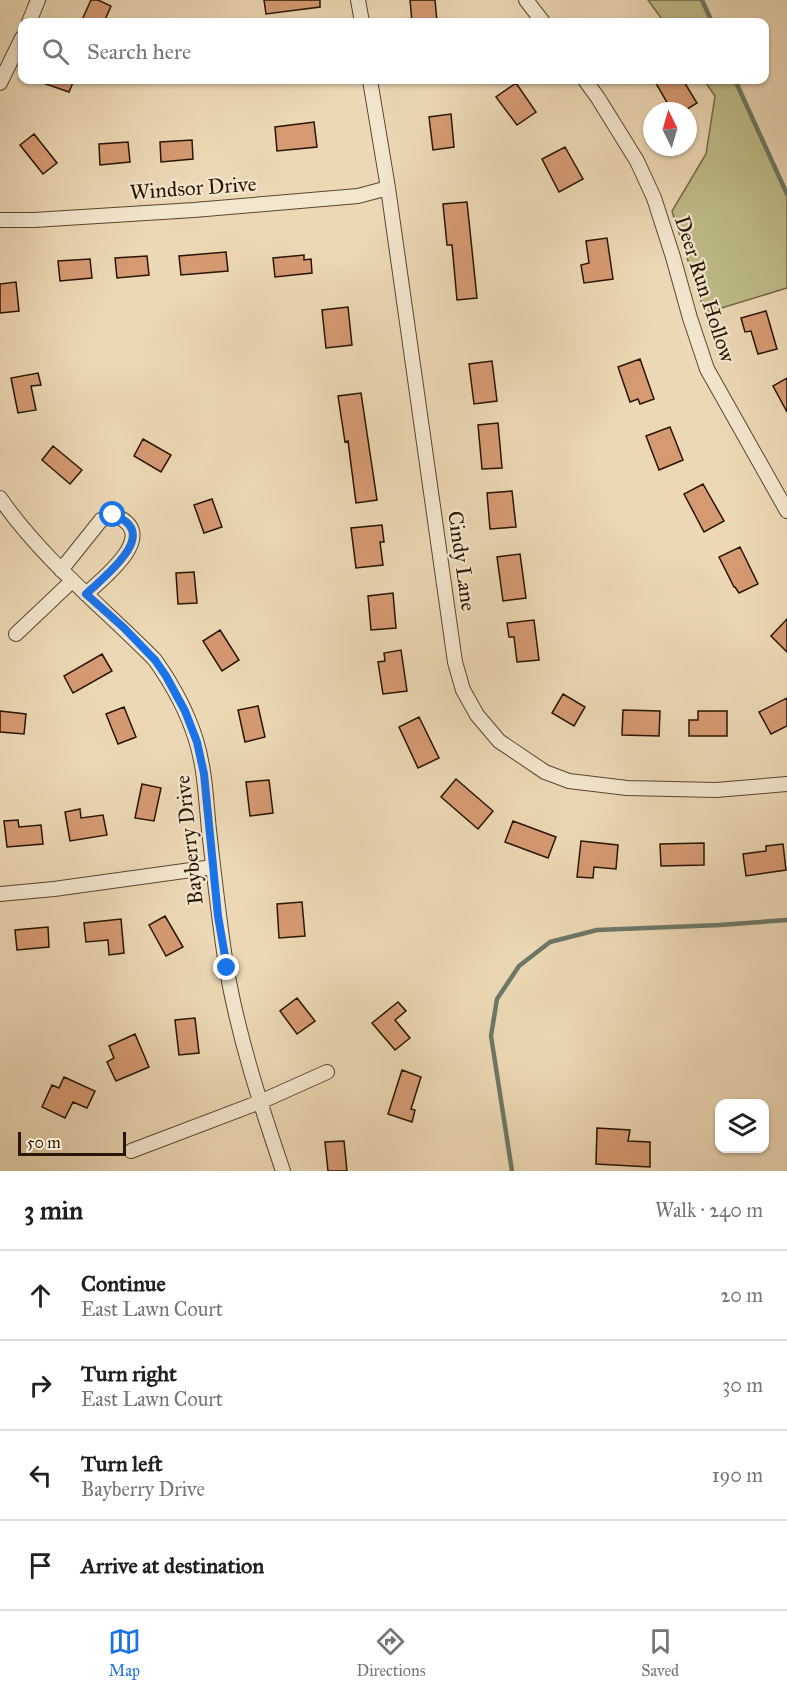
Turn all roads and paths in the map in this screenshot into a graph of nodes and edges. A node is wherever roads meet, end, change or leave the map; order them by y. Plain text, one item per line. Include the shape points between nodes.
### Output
1 (38, 0) edge
2 (358, 0) edge
3 (526, 0) edge
4 (31, 18) edge
5 (361, 18) edge
6 (540, 18) edge
7 (18, 46) edge
8 (0, 82) edge
9 (371, 84) edge
10 (588, 84) edge
11 (388, 188) junction
12 (0, 220) edge
13 (0, 498) edge
14 (787, 511) edge
15 (61, 570) junction
16 (72, 580) junction
17 (86, 594) junction
18 (16, 634) dead end
19 (787, 784) edge
20 (213, 867) junction
21 (0, 894) edge
22 (327, 1072) dead end
23 (260, 1102) junction
24 (131, 1151) dead end
25 (283, 1171) edge

1 - 4 street
2 - 5 street
3 - 6 street
7 - 8 street
9 - 11 street, Cindy Lane
10 - 14 street, Deer Run Hollow via 637,161 654,198 707,369
11 - 12 street, Windsor Drive via 358,196 194,210
11 - 19 street, Cindy Lane via 455,662 463,690 477,715 500,741 545,772 569,781 627,788 705,790
13 - 15 street, Bayberry Drive
15 - 16 street, Bayberry Drive
15 - 17 street via 102,519 113,515 126,520 134,534 133,542
16 - 17 street, Bayberry Drive
16 - 18 street
17 - 20 street, Bayberry Drive via 155,660 185,711 204,774
20 - 21 street
20 - 23 street, Bayberry Drive via 237,1022
22 - 23 street
23 - 24 street
23 - 25 street, Bayberry Drive

